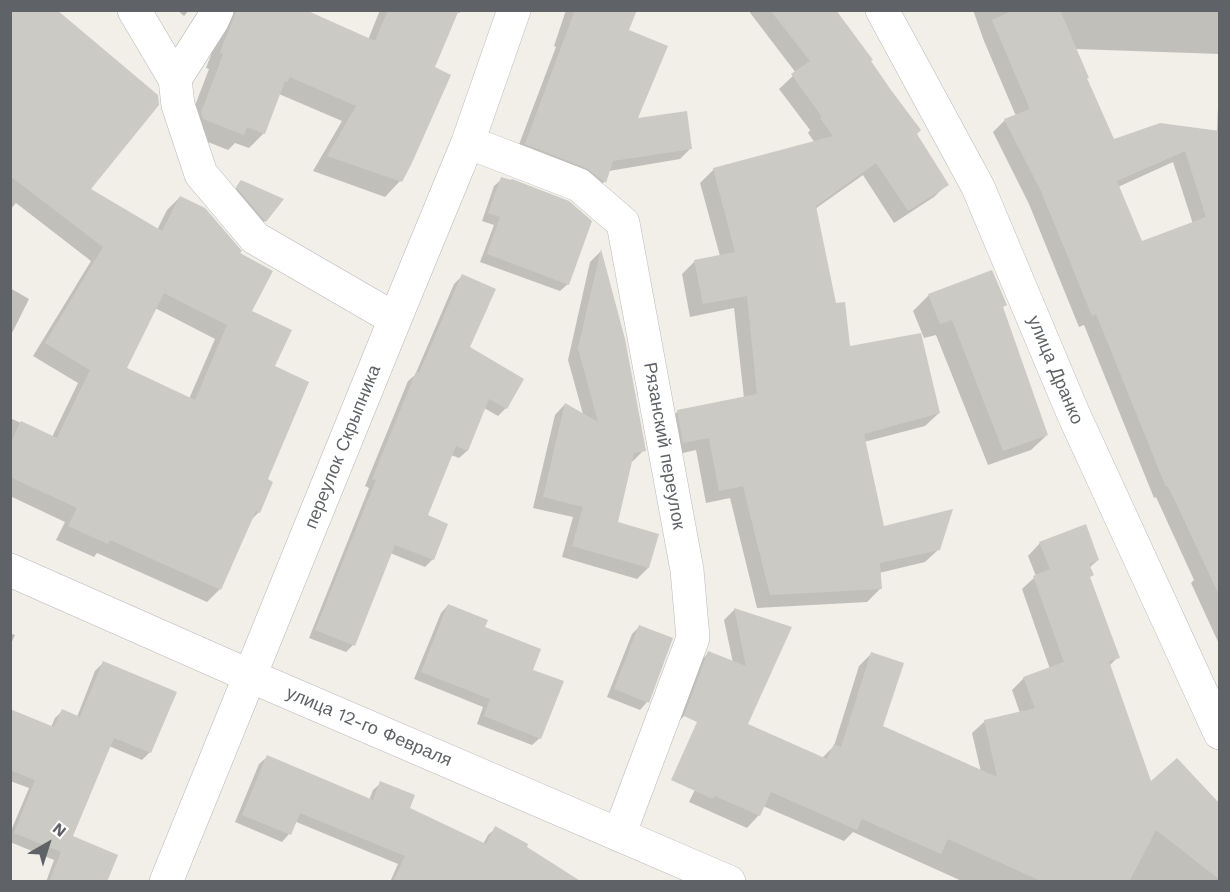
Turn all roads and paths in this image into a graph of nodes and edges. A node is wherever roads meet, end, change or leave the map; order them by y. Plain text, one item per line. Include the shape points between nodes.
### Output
1 (134, 10) edge
2 (217, 10) edge
3 (514, 10) edge
4 (882, 10) edge
5 (175, 79) junction
6 (468, 142) junction
7 (395, 318) junction
8 (10, 570) edge
9 (250, 676) junction
10 (1220, 733) edge
11 (619, 835) junction
12 (166, 882) edge
13 (729, 882) edge

1 - 5 street
2 - 5 street
3 - 6 street, переулок Скрыпника
4 - 10 street, улица Дранко via 978,187 1073,413
5 - 7 street via 178,105 201,174 255,238
6 - 7 street, переулок Скрыпника
6 - 11 street, Рязанский переулок via 579,185 623,223 687,570 693,638
7 - 9 street, переулок Скрыпника
8 - 9 street, улица 12-го Февраля
9 - 11 street, улица 12-го Февраля
9 - 12 street, переулок Скрыпника
11 - 13 street, улица 12-го Февраля

